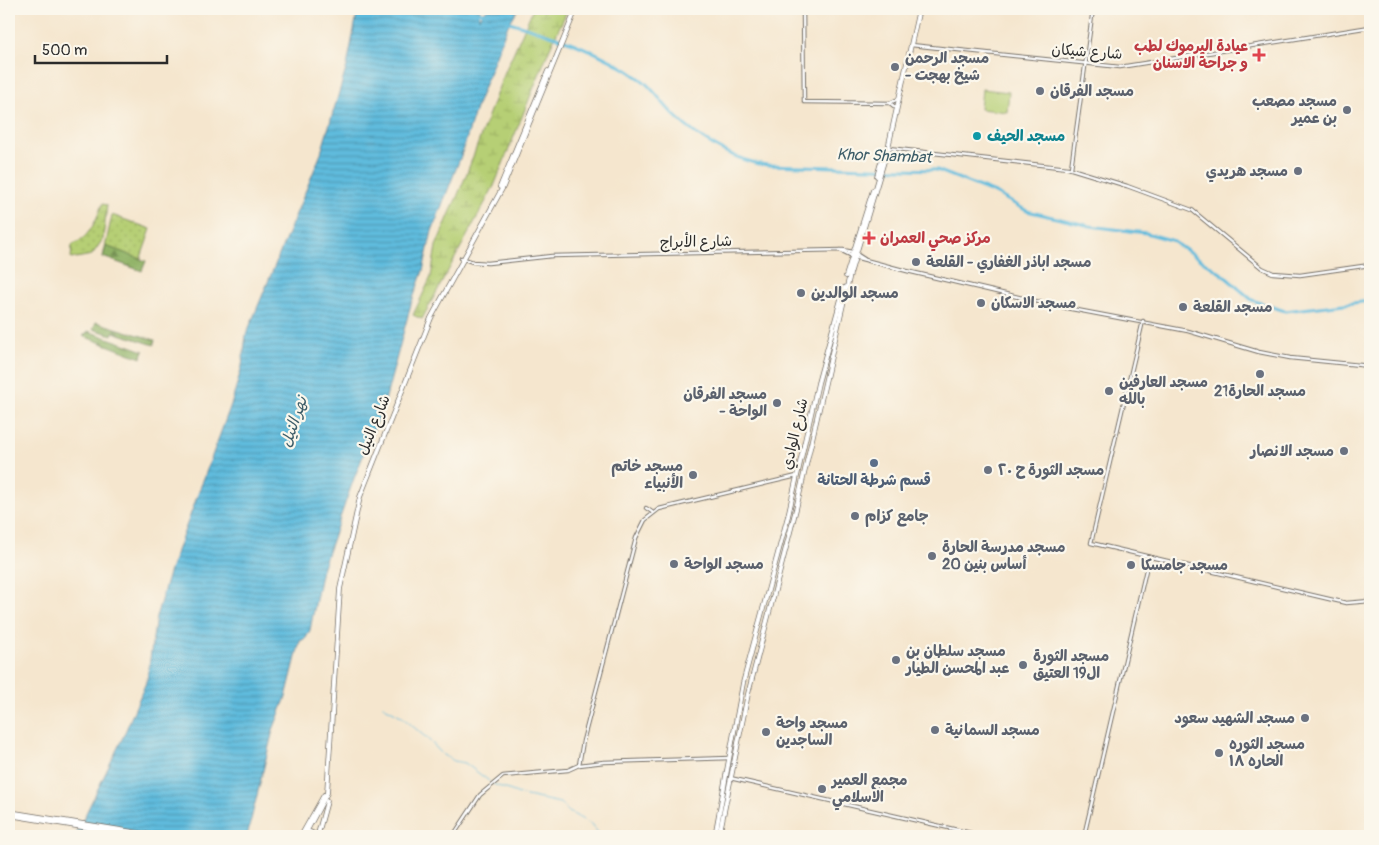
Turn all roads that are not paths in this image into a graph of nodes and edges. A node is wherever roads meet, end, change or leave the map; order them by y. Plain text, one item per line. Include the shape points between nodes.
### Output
1 (575, 9) edge
2 (803, 9) edge
3 (919, 9) edge
4 (1093, 9) edge
5 (1370, 27) edge
6 (911, 43) junction
7 (1086, 65) junction
8 (896, 100) junction
9 (890, 103) junction
10 (895, 107) junction
11 (888, 148) junction
12 (882, 164) junction
13 (1071, 168) junction
14 (854, 254) junction
15 (462, 258) junction
16 (1370, 265) edge
17 (1143, 321) junction
18 (1370, 366) edge
19 (807, 433) junction
20 (813, 436) junction
21 (805, 441) junction
22 (812, 443) junction
23 (373, 460) junction
24 (797, 476) junction
25 (646, 508) dead end
26 (653, 512) junction
27 (788, 516) junction
28 (794, 518) junction
29 (786, 522) junction
30 (793, 524) junction
31 (1150, 557) junction
32 (1370, 601) edge
33 (761, 615) junction
34 (768, 618) junction
35 (760, 622) junction
36 (766, 623) junction
37 (731, 758) junction
38 (579, 765) junction
39 (730, 778) junction
40 (328, 791) junction
41 (9, 813) edge
42 (68, 823) junction
43 (136, 836) edge
44 (158, 836) edge
45 (302, 836) edge
46 (453, 836) edge
47 (715, 836) edge
48 (719, 836) edge
49 (984, 836) edge
50 (1084, 836) edge

1 - 15 main road, شارع النيل via 503,187
2 - 9 street via 804,102
3 - 6 main road, شارع الوادي
4 - 7 street
5 - 7 street, شارع شيكان via 1127,66
6 - 7 street, شارع شيكان
6 - 8 main road, شارع الوادي
6 - 11 main road, شارع الوادي
7 - 13 street
8 - 9 street
8 - 10 main road, شارع الوادي
9 - 10 street
10 - 12 main road, شارع الوادي
11 - 12 main road, شارع الوادي
11 - 13 street
12 - 14 main road, شارع الوادي
13 - 16 street via 1192,210 1273,274 1300,275
14 - 15 street, شارع الأبراج via 840,250 552,256 488,263
14 - 17 street, شارع الأبراج via 866,260 1046,304
14 - 19 main road, شارع الوادي
14 - 20 main road, شارع الوادي
15 - 23 main road, شارع النيل via 430,318
17 - 18 street, شارع الأبراج via 1290,358
17 - 31 street via 1091,543
19 - 20 main road
19 - 21 main road, شارع الوادي
20 - 22 main road, شارع الوادي
21 - 22 main road
21 - 24 main road, شارع الوادي
22 - 28 main road, شارع الوادي
23 - 40 main road, شارع النيل via 358,503 341,584
23 - 45 main road, شارع النيل via 356,503 338,588 325,792
24 - 26 street
24 - 27 main road, شارع الوادي
25 - 26 street
26 - 38 street via 636,538
27 - 28 main road
27 - 29 main road, شارع الوادي
28 - 30 main road, شارع الوادي
29 - 30 main road
29 - 33 main road, شارع الوادي
30 - 34 main road, شارع الوادي
31 - 32 street via 1346,603
31 - 50 street
33 - 34 main road
33 - 35 main road, شارع الوادي
34 - 36 main road, شارع الوادي
35 - 36 main road
35 - 37 main road, شارع الوادي via 740,700
36 - 39 main road, شارع الوادي
37 - 38 street via 625,760
37 - 47 main road, شارع الوادي
38 - 46 street via 568,770 498,778 480,795
39 - 48 main road, شارع الوادي
39 - 49 street
40 - 45 main road, شارع النيل
40 - 45 main road via 317,835 310,832
41 - 42 main road
42 - 43 main road
42 - 44 main road

